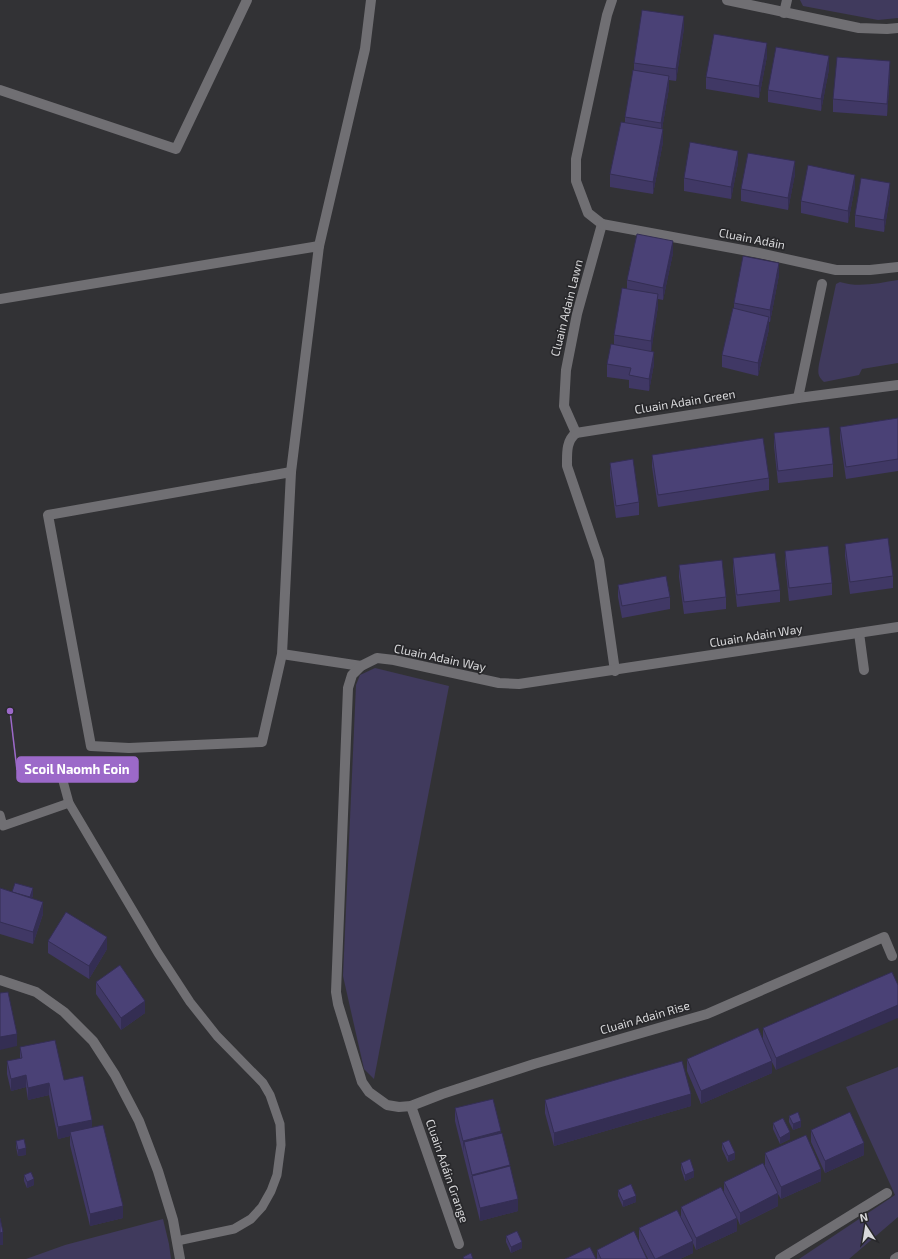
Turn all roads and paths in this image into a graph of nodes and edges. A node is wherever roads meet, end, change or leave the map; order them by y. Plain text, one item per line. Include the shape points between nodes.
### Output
1 (247, 0) edge
2 (371, 0) edge
3 (612, 0) edge
4 (727, 0) edge
5 (787, 0) edge
6 (784, 13) junction
7 (898, 28) edge
8 (0, 90) edge
9 (602, 224) junction
10 (319, 246) junction
11 (898, 267) edge
12 (822, 284) dead end
13 (0, 298) edge
14 (898, 384) edge
15 (798, 398) junction
16 (576, 433) junction
17 (291, 472) junction
18 (898, 627) edge
19 (859, 633) junction
20 (282, 654) junction
21 (361, 666) junction
22 (864, 670) dead end
23 (615, 671) junction
24 (60, 770) dead end
25 (70, 803) junction
26 (0, 815) edge
27 (892, 956) dead end
28 (0, 980) edge
29 (411, 1106) junction
30 (887, 1193) dead end
31 (177, 1241) junction
32 (459, 1244) dead end
33 (898, 1257) edge
34 (180, 1259) edge
35 (780, 1259) edge
36 (895, 1259) edge

1 - 8 street via 176,149
2 - 10 street via 365,48
3 - 9 street via 576,159 576,181 588,213
4 - 6 street
5 - 6 street
6 - 7 street via 859,28
9 - 11 street, Cluain Adáin via 836,270
9 - 16 street, Cluain Adain Lawn via 577,314 566,370 564,406
10 - 13 street
10 - 17 street
12 - 15 street
14 - 15 street
15 - 16 street, Cluain Adain Green
16 - 23 street via 570,438 567,466 599,560
17 - 20 street
17 - 20 street via 48,515 91,746 130,748 262,742
18 - 19 street, Cluain Adain Way
19 - 22 street
19 - 23 street, Cluain Adain Way
20 - 21 street
21 - 23 street, Cluain Adain Way via 377,658 394,660 499,684 519,684
21 - 29 street, Cluain Adain Rise via 352,675 348,688 336,992 362,1082 387,1105
24 - 25 lane
25 - 26 lane via 4,826
25 - 31 lane via 190,1002 216,1036 263,1083 280,1124 281,1145 277,1175 272,1191 262,1207 251,1219 234,1229
27 - 29 street, Cluain Adain Rise via 884,937 707,1014 534,1064
28 - 31 street via 36,992 64,1012 93,1041 115,1075 139,1122 158,1171
29 - 32 street, Cluain Adáin Grange
30 - 35 street
31 - 34 street
33 - 36 street

